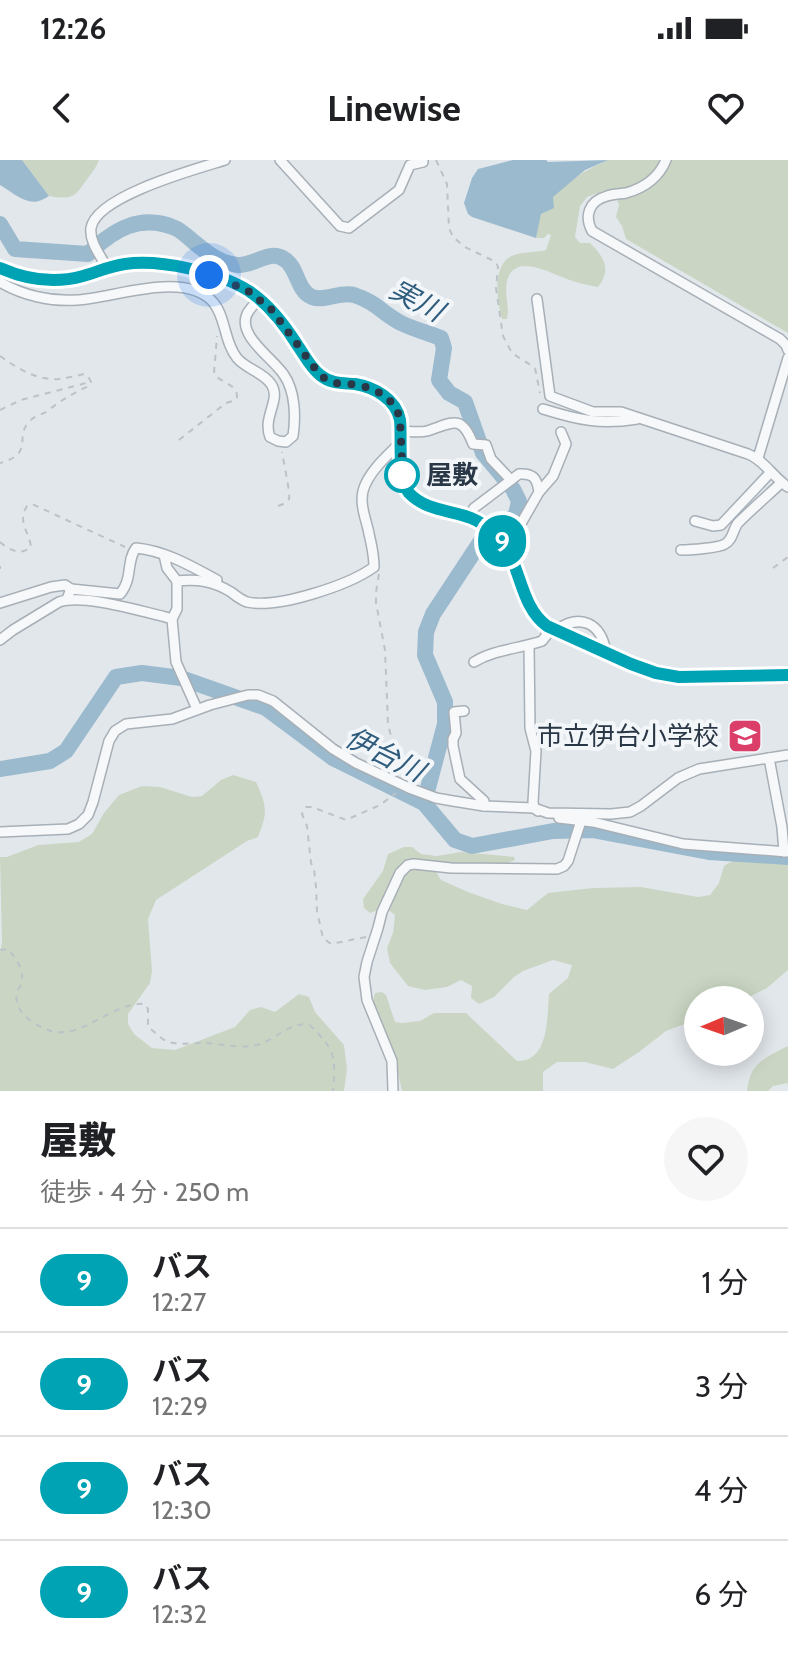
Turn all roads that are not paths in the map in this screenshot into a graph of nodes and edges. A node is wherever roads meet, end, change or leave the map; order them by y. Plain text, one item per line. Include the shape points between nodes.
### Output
1 (225, 160) edge
2 (280, 160) edge
3 (423, 160) edge
4 (666, 160) edge
5 (0, 268) edge
6 (107, 268) junction
7 (0, 282) edge
8 (259, 299) junction
9 (537, 299) dead end
10 (788, 350) edge
11 (788, 358) edge
12 (543, 409) road end
13 (639, 419) junction
14 (561, 432) dead end
15 (401, 436) junction
16 (758, 458) junction
17 (770, 473) junction
18 (508, 482) junction
19 (785, 485) edge
20 (539, 492) junction
21 (469, 517) junction
22 (695, 521) dead end
23 (507, 548) junction
24 (681, 550) dead end
25 (164, 555) junction
26 (177, 581) junction
27 (228, 590) junction
28 (69, 594) junction
29 (0, 603) edge
30 (172, 619) junction
31 (552, 628) junction
32 (0, 640) edge
33 (529, 645) junction
34 (606, 652) junction
35 (474, 662) dead end
36 (788, 675) edge
37 (197, 709) junction
38 (464, 711) dead end
39 (788, 755) edge
40 (769, 758) junction
41 (484, 806) junction
42 (534, 808) junction
43 (580, 824) junction
44 (0, 832) edge
45 (786, 852) edge
46 (393, 1091) edge

1 - 6 street via 179,174 106,208 90,230
2 - 3 street via 340,226 349,228 399,190 410,165
4 - 10 street via 653,179 595,202 587,215 592,231 780,339
5 - 6 main road via 18,276 62,281
6 - 8 main road via 150,263 191,269
7 - 8 street via 18,292 59,300 173,286 203,294 215,304 231,350 271,384 274,403 266,428 270,437 286,442 295,424 291,388 245,324
8 - 15 main road via 319,374 392,402
9 - 13 street via 550,396 593,412 621,412
11 - 16 street
12 - 13 street via 577,420
13 - 16 street
14 - 20 street via 566,444 553,476
15 - 18 street via 455,422 468,431 473,444 486,445
15 - 21 main road via 408,492 434,508
15 - 27 street via 363,492 374,567 352,580 283,602 245,601
16 - 17 street
17 - 19 street
17 - 22 street via 721,525
18 - 20 street via 519,474 533,475
18 - 21 street
19 - 24 street via 735,526 725,544
20 - 23 street
21 - 23 main road
23 - 31 main road via 533,612
25 - 26 street
25 - 27 street
25 - 28 street via 136,548 120,594
26 - 27 street via 199,579
26 - 30 street
28 - 29 street via 65,585
28 - 30 street
28 - 32 street
30 - 37 street via 176,662
31 - 33 street via 542,641
31 - 34 main road
31 - 34 street via 585,621 599,634
33 - 35 street
33 - 42 street
34 - 36 main road via 679,677
37 - 41 street via 248,695 267,697 343,756 436,798
37 - 44 street via 115,731 88,815 79,824
38 - 41 street via 454,712 458,774
39 - 40 street
40 - 42 street via 688,772 630,812 548,813
40 - 45 street
41 - 42 street
42 - 43 street via 546,817
43 - 45 street via 683,844
43 - 46 street via 568,861 557,869 414,864 400,873 382,912 365,988 392,1061

